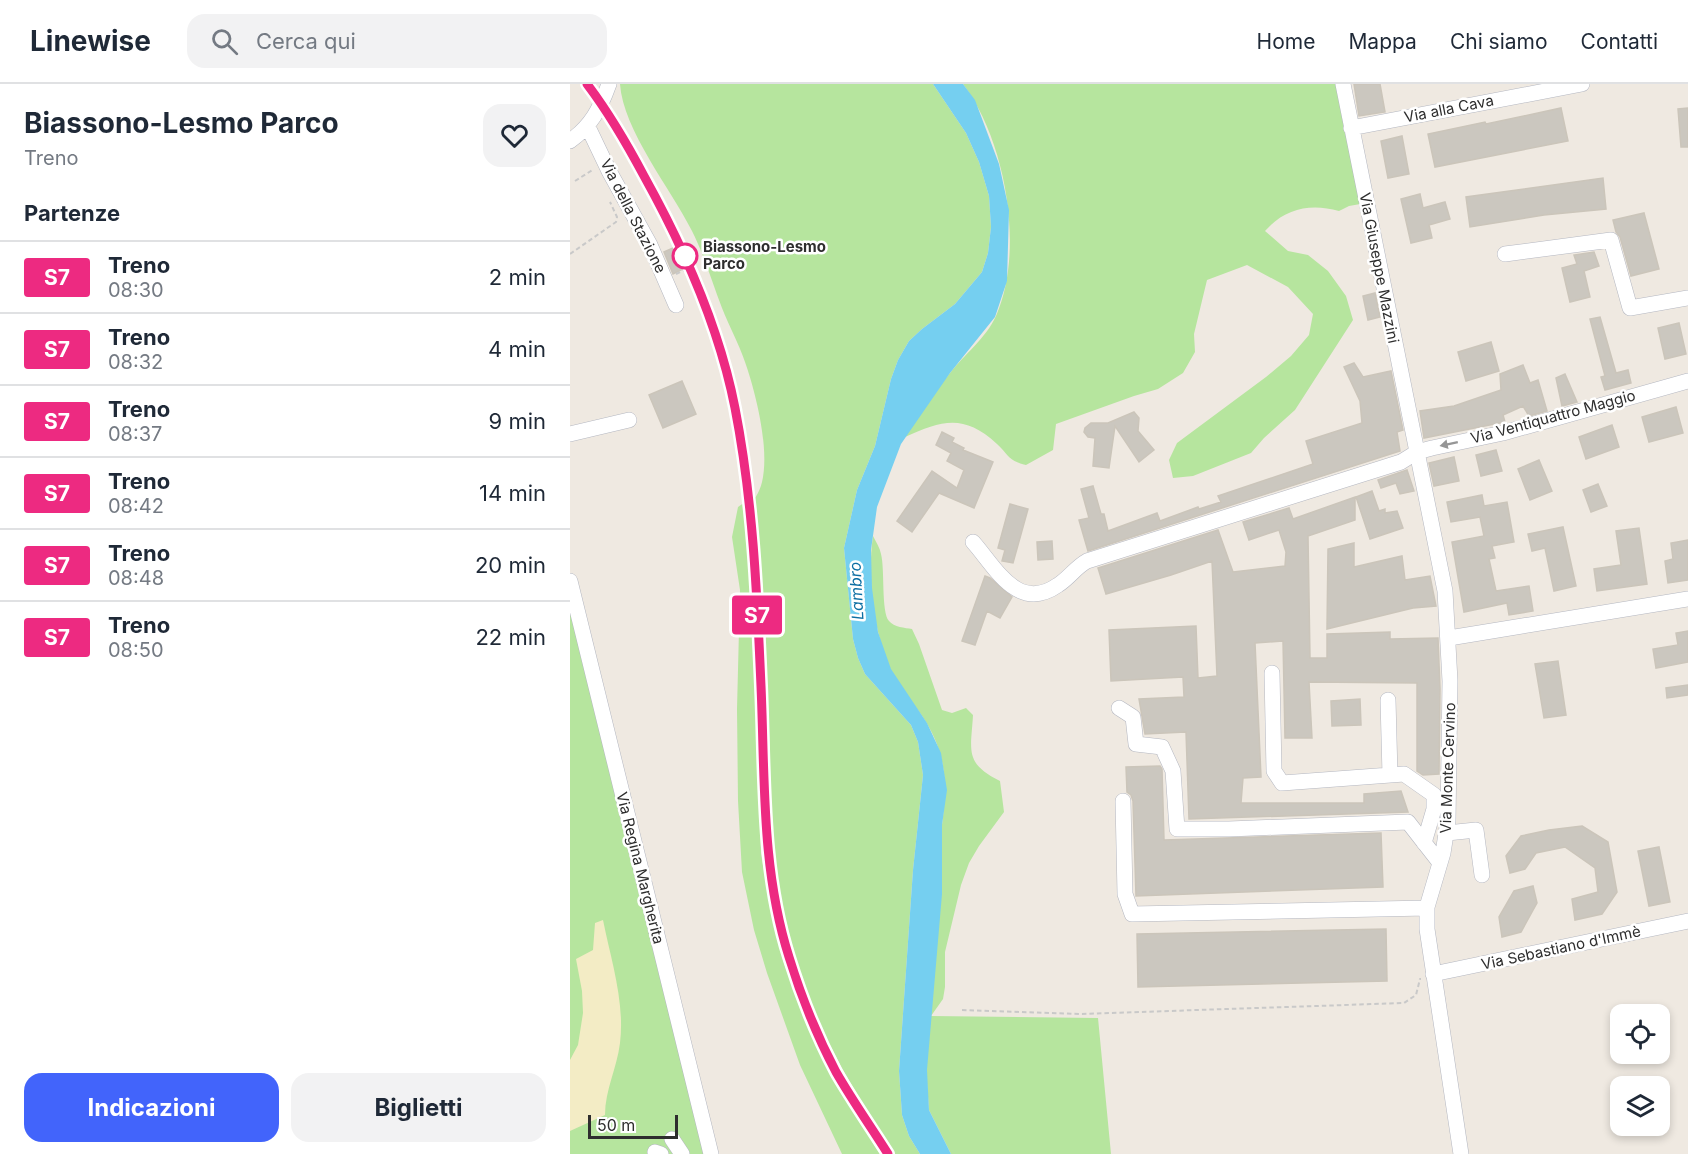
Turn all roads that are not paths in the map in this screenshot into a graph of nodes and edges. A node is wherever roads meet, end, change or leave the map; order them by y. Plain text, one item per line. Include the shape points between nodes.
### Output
1 (609, 84) edge
2 (1343, 84) edge
3 (1582, 84) edge
4 (588, 127) junction
5 (1351, 128) junction
6 (570, 141) edge
7 (1506, 254) dead end
8 (1686, 299) edge
9 (676, 305) dead end
10 (1688, 381) edge
11 (629, 420) dead end
12 (570, 434) edge
13 (1417, 452) junction
14 (973, 542) dead end
15 (570, 581) edge
16 (1688, 599) edge
17 (1449, 638) junction
18 (1272, 672) dead end
19 (1388, 700) dead end
20 (1119, 708) dead end
21 (1390, 775) junction
22 (1123, 801) dead end
23 (1447, 833) junction
24 (1424, 843) junction
25 (1440, 864) junction
26 (1482, 875) dead end
27 (1427, 908) junction
28 (1688, 921) edge
29 (1433, 974) junction
30 (672, 1139) dead end
31 (682, 1154) edge
32 (711, 1154) edge
33 (1461, 1154) edge

1 - 4 street
2 - 5 street, Via Giuseppe Mazzini
3 - 5 street, Via alla Cava
4 - 6 street
4 - 9 street, Via della Stazione via 650,245
5 - 13 street, Via Giuseppe Mazzini
7 - 8 street via 1611,240 1630,308
10 -> 13 street, Via Ventiquattro Maggio via 1503,433
11 - 12 street
13 - 14 street, Via Ventiquattro Maggio via 1401,462 1087,561 1060,584 1040,592 1022,593 1012,588
13 - 17 street, Via Monte Cervino via 1445,591
15 - 32 street, Via Regina Margherita
16 - 17 street
17 - 23 street, Via Monte Cervino
18 - 21 street via 1274,771 1282,783
19 - 21 street
20 - 24 street via 1133,717 1136,744 1162,747 1173,771 1177,829 1408,822
21 - 24 street via 1404,774 1434,795
22 - 27 street via 1125,894 1132,914
23 - 25 street, Via Monte Cervino
23 - 26 street via 1476,830
24 - 25 street
25 - 27 street, Via Monte Cervino
27 - 29 street, Via Monte Cervino
28 - 29 street, Via Sebastiano d'Immè
29 - 33 street, Via Monte Cervino
30 - 31 street

